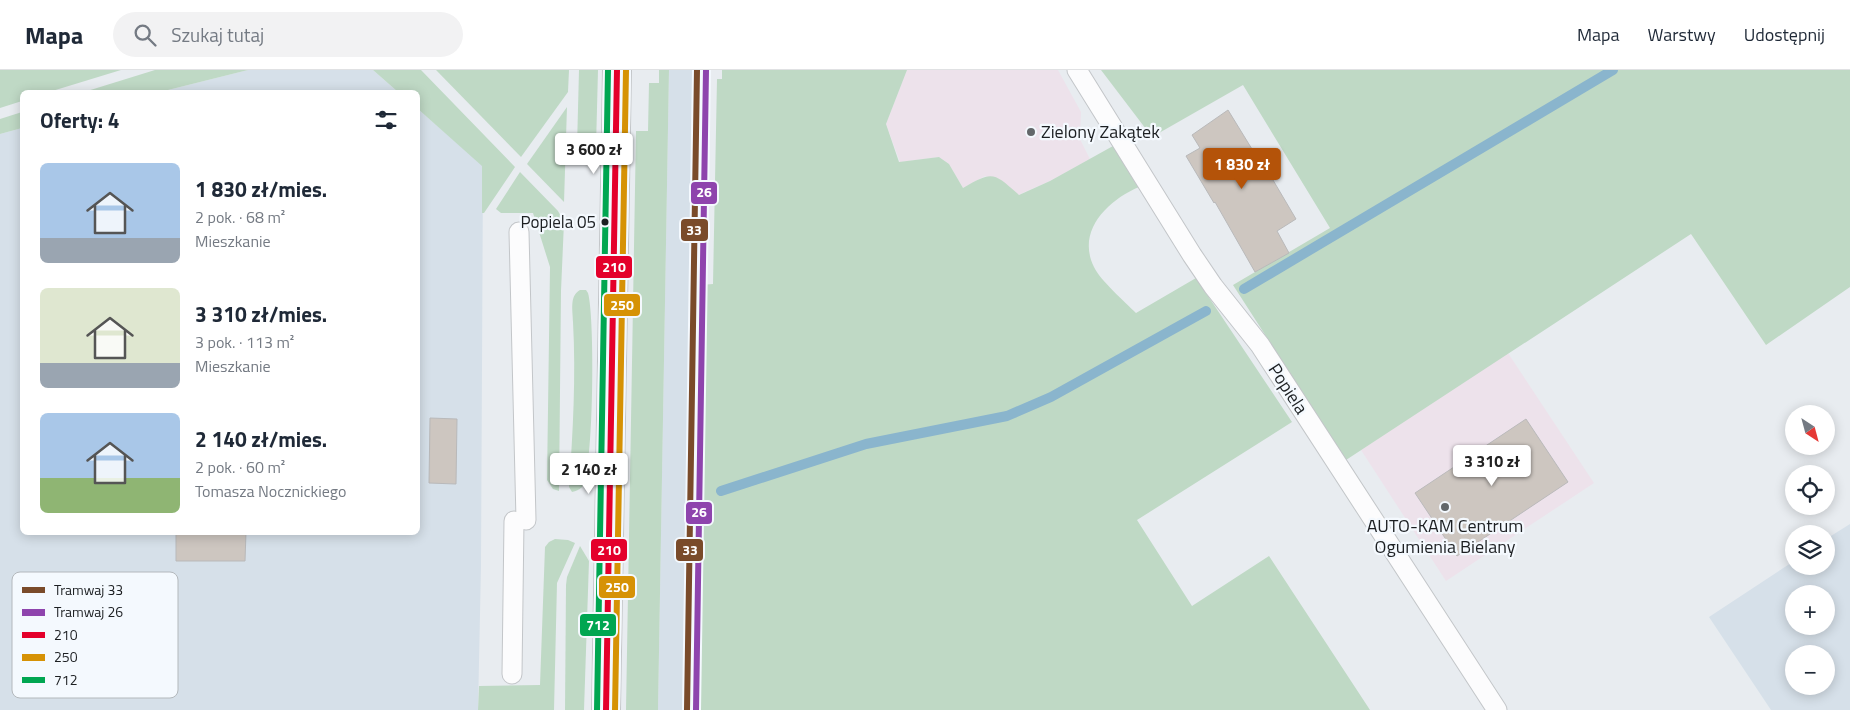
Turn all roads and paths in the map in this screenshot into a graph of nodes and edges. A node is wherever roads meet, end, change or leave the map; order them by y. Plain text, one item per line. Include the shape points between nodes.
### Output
1 (617, 70) edge
2 (1078, 70) edge
3 (520, 232) dead end
4 (512, 674) dead end
5 (606, 710) edge
6 (1498, 710) edge

1 - 5 street
2 - 6 lane, Popiela via 1192,255 1260,345
3 - 4 lane via 520,521

